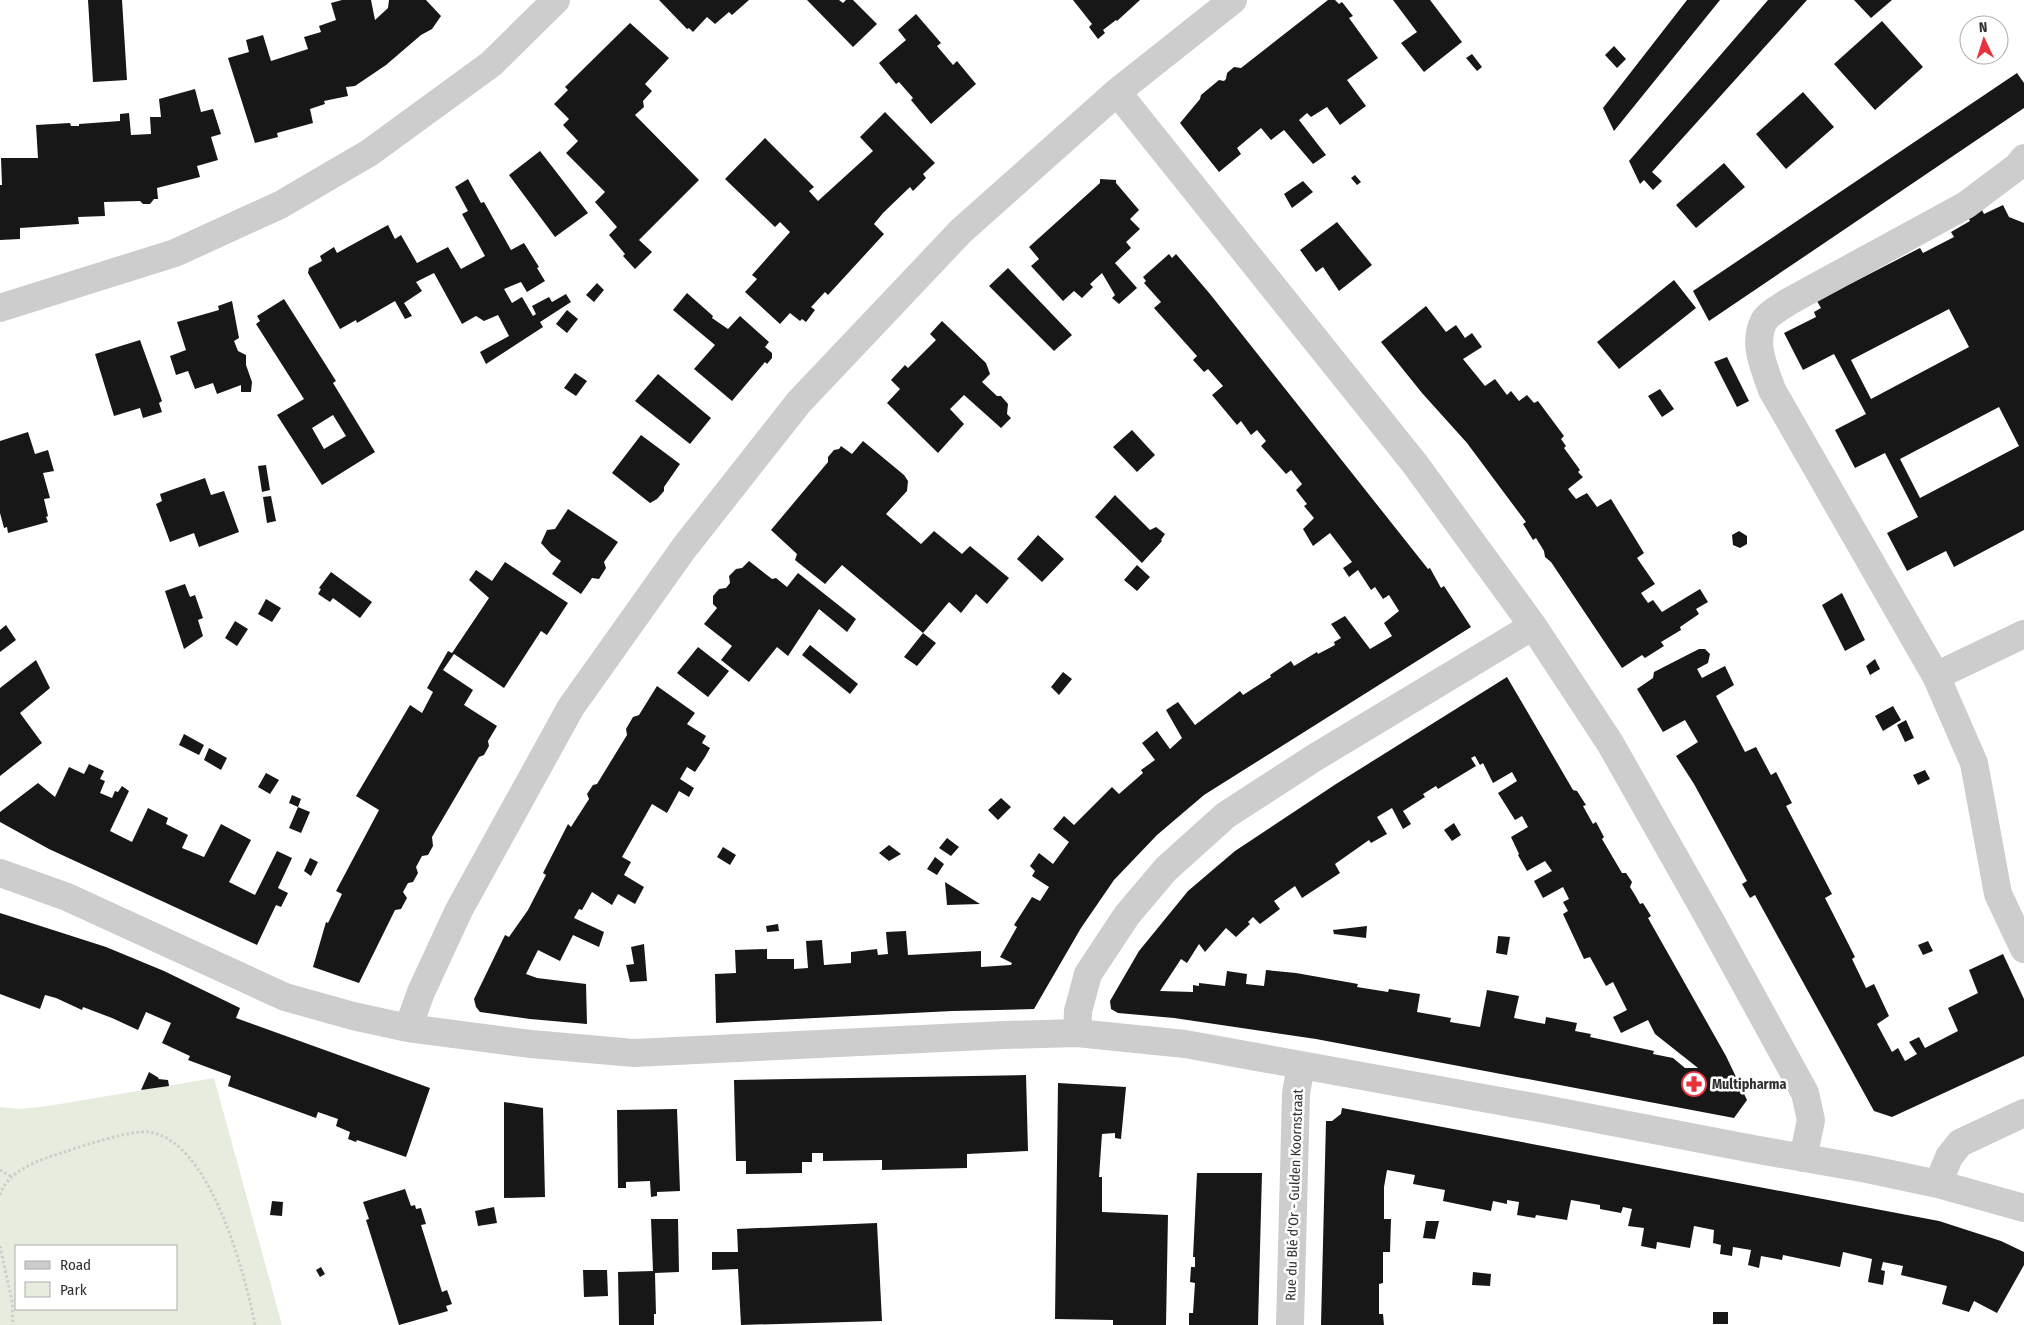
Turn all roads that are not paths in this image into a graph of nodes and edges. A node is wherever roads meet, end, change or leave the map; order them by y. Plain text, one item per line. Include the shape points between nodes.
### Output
1 (556, 0) edge
2 (1233, 0) edge
3 (1117, 92) junction
4 (2024, 158) edge
5 (0, 308) edge
6 (1533, 626) junction
7 (2024, 634) edge
8 (1936, 676) junction
9 (0, 872) edge
10 (2024, 950) edge
11 (408, 1028) junction
12 (1077, 1033) junction
13 (1301, 1065) junction
14 (2024, 1113) edge
15 (1803, 1158) junction
16 (1938, 1184) junction
17 (2023, 1205) edge
18 (1290, 1325) edge

1 - 5 street via 491,64 369,153 280,205 174,253
2 - 3 street
3 - 6 street via 1414,464
3 - 11 street via 954,238 799,402 684,548 571,707 459,910
4 - 8 street via 1966,206 1788,302 1764,320 1760,337 1760,354 1772,390
6 - 12 street via 1226,815 1166,869 1127,914 1088,974 1078,1011
6 - 15 street via 1610,743 1805,1093 1811,1120
7 - 8 street
8 - 10 street via 1974,763 1998,894
9 - 11 street via 67,897 285,997
11 - 12 street via 634,1053
12 - 13 street via 1185,1044
13 - 15 street
13 - 18 street, Rue du Blé d'Or - Gulden Koornstraat via 1296,1094
14 - 16 street via 1960,1143 1948,1157
15 - 16 street
16 - 17 street

